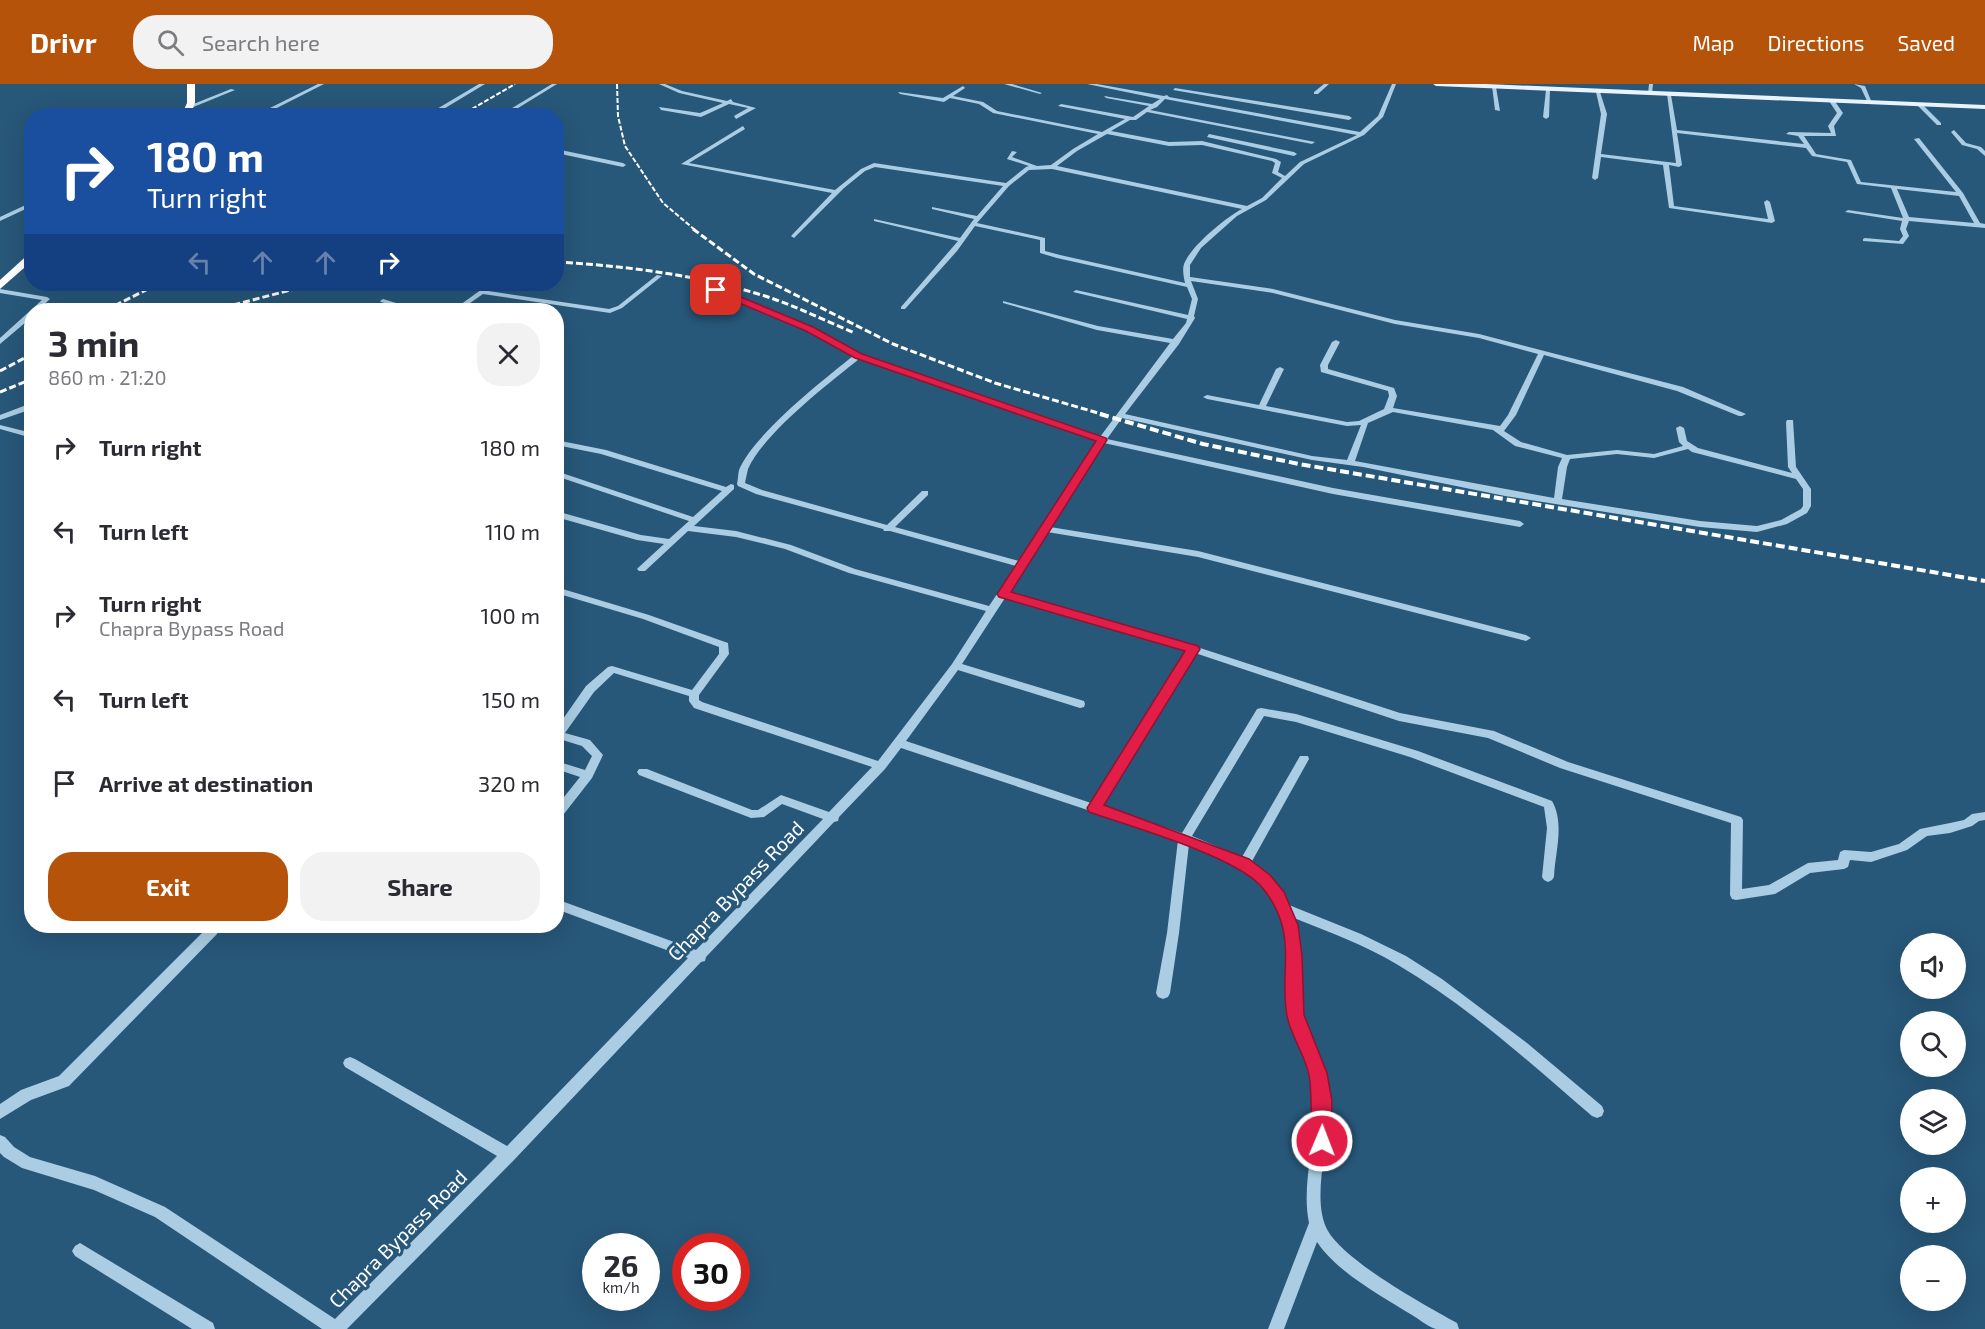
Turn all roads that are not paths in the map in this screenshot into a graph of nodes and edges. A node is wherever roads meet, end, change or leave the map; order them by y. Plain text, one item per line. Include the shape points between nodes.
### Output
1 (190, 84) edge
2 (322, 84) edge
3 (483, 84) edge
4 (555, 84) edge
5 (660, 84) edge
6 (1006, 84) edge
7 (1031, 84) edge
8 (1089, 84) edge
9 (1181, 84) edge
10 (1327, 84) edge
11 (1394, 84) edge
12 (1436, 84) edge
13 (1651, 84) edge
14 (1856, 84) edge
15 (963, 87) dead end
16 (1047, 87) dead end
17 (1494, 87) junction
18 (233, 90) dead end
19 (1175, 90) junction
20 (1548, 90) junction
21 (1598, 92) junction
22 (900, 93) dead end
23 (1040, 93) dead end
24 (1316, 93) dead end
25 (1650, 94) junction
26 (1669, 94) junction
27 (952, 97) junction
28 (1106, 97) dead end
29 (1164, 99) junction
30 (732, 101) junction
31 (1832, 101) junction
32 (1870, 102) junction
33 (1919, 104) junction
34 (1061, 106) dead end
35 (1155, 106) junction
36 (1985, 107) edge
37 (188, 108) edge
38 (194, 108) edge
39 (272, 108) edge
40 (441, 108) edge
41 (514, 108) edge
42 (661, 108) dead end
43 (1298, 110) junction
44 (1498, 110) dead end
45 (1147, 111) junction
46 (736, 117) dead end
47 (1546, 117) dead end
48 (1349, 118) dead end
49 (1128, 119) junction
50 (1286, 120) junction
51 (1939, 124) dead end
52 (1222, 126) junction
53 (743, 128) dead end
54 (1675, 131) junction
55 (1954, 132) dead end
56 (1106, 133) junction
57 (1267, 134) junction
58 (1362, 134) junction
59 (1789, 134) dead end
60 (1209, 136) junction
61 (1801, 136) junction
62 (1917, 139) dead end
63 (1312, 142) dead end
64 (1202, 143) junction
65 (1806, 146) junction
66 (564, 152) edge
67 (1014, 152) dead end
68 (568, 153) junction
69 (1294, 154) dead end
70 (1985, 154) edge
71 (564, 155) edge
72 (1598, 155) junction
73 (1666, 164) junction
74 (623, 165) dead end
75 (1034, 166) junction
76 (1052, 167) junction
77 (1286, 178) junction
78 (1595, 178) dead end
79 (1007, 184) junction
80 (1894, 188) junction
81 (838, 192) junction
82 (1961, 194) junction
83 (1767, 202) dead end
84 (24, 208) edge
85 (934, 208) dead end
86 (1247, 208) junction
87 (0, 212) edge
88 (1848, 212) dead end
89 (8, 215) junction
90 (0, 219) edge
91 (876, 220) dead end
92 (1906, 220) junction
93 (975, 221) junction
94 (1983, 225) edge
95 (794, 236) dead end
96 (961, 240) junction
97 (1865, 240) dead end
98 (24, 263) edge
99 (659, 276) dead end
100 (1187, 278) junction
101 (0, 286) edge
102 (1191, 286) junction
103 (716, 290) dead end
104 (0, 291) edge
105 (482, 292) joint
106 (1076, 292) dead end
107 (383, 301) dead end
108 (1005, 302) dead end
109 (42, 303) edge
110 (390, 303) edge
111 (466, 303) edge
112 (556, 303) edge
113 (564, 304) edge
114 (903, 308) dead end
115 (1192, 318) junction
116 (24, 319) edge
117 (0, 342) edge
118 (1176, 342) junction
119 (1336, 342) dead end
120 (1542, 353) junction
121 (858, 356) junction
122 (1280, 369) dead end
123 (1207, 398) dead end
124 (1261, 408) junction
125 (24, 409) edge
126 (1388, 410) junction
127 (1742, 414) dead end
128 (1120, 416) junction
129 (0, 418) edge
130 (1790, 422) dead end
131 (1365, 424) junction
132 (0, 427) edge
133 (1680, 428) dead end
134 (1497, 429) junction
135 (24, 434) edge
136 (1105, 436) junction
137 (564, 444) edge
138 (1687, 447) junction
139 (1567, 457) junction
140 (1351, 462) junction
141 (564, 475) edge
142 (1797, 477) junction
143 (740, 479) junction
144 (728, 489) junction
145 (925, 494) dead end
146 (1557, 501) junction
147 (564, 518) edge
148 (694, 520) junction
149 (1521, 524) dead end
150 (685, 528) junction
151 (887, 529) junction
152 (1046, 529) junction
153 (669, 543) junction
154 (1023, 565) junction
155 (642, 569) dead end
156 (564, 592) edge
157 (1003, 594) junction
158 (993, 610) junction
159 (1526, 638) dead end
160 (1193, 649) junction
161 (956, 666) junction
162 (694, 694) junction
163 (1080, 704) dead end
164 (564, 726) edge
165 (564, 736) edge
166 (899, 743) junction
167 (1304, 759) dead end
168 (881, 766) junction
169 (564, 768) edge
170 (643, 772) dead end
171 (588, 775) junction
172 (564, 806) edge
173 (1094, 808) junction
174 (1985, 816) edge
175 (834, 818) junction
176 (1184, 839) junction
177 (1244, 864) junction
178 (1548, 877) dead end
179 (564, 907) edge
180 (1283, 908) junction
181 (210, 933) edge
182 (700, 957) junction
183 (1163, 993) dead end
184 (350, 1063) dead end
185 (1598, 1111) dead end
186 (0, 1112) edge
187 (3, 1152) edge
188 (509, 1155) junction
189 (1316, 1223) junction
190 (80, 1251) dead end
191 (207, 1329) edge
192 (336, 1329) edge
193 (1276, 1329) edge
194 (1451, 1329) edge

1 - 37 highway via 193,90
2 - 39 street
3 - 40 street
4 - 41 street
5 - 30 street
6 - 23 street
7 - 16 street
8 - 29 street
9 - 19 street
10 - 24 street
11 - 58 street via 1380,117
12 - 17 main road
13 - 25 street
14 - 32 street via 1863,87
15 - 27 street
17 - 20 main road
17 - 44 street
18 - 38 street
19 - 29 street
19 - 43 street
20 - 21 main road
20 - 47 street
21 - 25 main road
21 - 72 street via 1604,114
22 - 27 street via 942,100
25 - 26 main road
26 - 31 main road
26 - 54 street
27 - 56 street via 985,104 995,111
28 - 35 street
29 - 35 street
29 - 50 street
30 - 42 street via 701,115
30 - 46 street via 753,108
31 - 32 main road
31 - 61 street via 1840,113 1831,126 1834,135
32 - 33 main road
33 - 36 main road
33 - 51 street
34 - 49 street
35 - 45 street
43 - 48 street
43 - 50 street
45 - 49 street via 1136,119
45 - 52 street
49 - 56 street
50 - 57 street
50 - 58 street
52 - 57 street
52 - 60 street
53 - 81 street via 684,164
54 - 65 street
54 - 73 street via 1680,163
55 - 70 street via 1964,144
56 - 64 street via 1169,144
56 - 76 street
57 - 63 street
58 - 77 street via 1311,157
59 - 61 street
60 - 64 street
60 - 69 street
61 - 65 street
62 - 82 street
64 - 77 street via 1276,160 1275,173
65 - 80 street via 1815,155 1848,160 1858,183
66 - 68 street
67 - 75 street via 1009,158
68 - 71 street
68 - 74 street
72 - 73 street
72 - 78 street
73 - 83 street via 1671,207 1772,221
75 - 76 street
75 - 79 street
76 - 86 street
77 - 86 street via 1264,199
79 - 81 street via 874,165
79 - 93 street
80 - 82 street
80 - 92 street
81 - 95 street
82 - 94 street
84 - 89 street
85 - 93 street
86 - 100 street via 1199,247 1187,265
87 - 89 street
88 - 92 street
89 - 90 street
91 - 96 street
92 - 94 street
92 - 97 street via 1906,236 1901,243
93 - 96 street
93 - 102 street via 1043,239 1042,252
96 - 114 street
98 - 101 highway
99 - 113 street via 610,311
100 - 102 street
100 - 120 street via 1291,295
102 - 115 street via 1195,299
103 - 121 street via 809,329
104 - 109 street via 47,299
105 - 111 street
105 - 112 street
106 - 115 street
107 - 110 street
108 - 118 street via 1087,325
115 - 118 street, Chapra Bypass Road
116 - 117 street
118 - 128 street, Chapra Bypass Road
119 - 126 street via 1324,370 1391,390
120 - 127 street via 1691,392
120 - 134 street via 1506,427
121 - 136 street
121 - 143 street via 771,431
122 - 124 street
123 - 124 street
124 - 131 street
125 - 129 street
126 - 131 street
126 - 134 street
128 - 136 street, Chapra Bypass Road
128 - 140 street via 1292,454
130 - 142 street via 1792,467
131 - 140 street
132 - 135 street
133 - 138 street
134 - 139 street via 1518,444
136 - 149 street via 1288,482
136 - 152 street, Chapra Bypass Road
137 - 144 street
138 - 139 street via 1654,456 1617,452
138 - 142 street
139 - 146 street
140 - 146 street
141 - 148 street
142 - 146 street via 1807,489 1804,511 1784,522 1757,529
143 - 144 street
143 - 151 street via 741,484 759,492
144 - 148 street
145 - 151 street
147 - 153 street
148 - 150 street
150 - 153 street
150 - 158 street via 736,534 788,547 861,574
151 - 154 street
152 - 154 street, Chapra Bypass Road
152 - 159 street via 1198,554
153 - 155 street
154 - 157 street, Chapra Bypass Road
156 - 162 street via 724,645 724,654
157 - 158 street, Chapra Bypass Road
157 - 160 street
158 - 161 street, Chapra Bypass Road
160 - 173 street
160 - 174 street via 1399,717 1490,734 1564,765 1737,820 1736,895 1771,890 1808,868 1844,864 1844,855 1871,857 1903,847 1924,832
161 - 163 street
161 - 166 street, Chapra Bypass Road
162 - 164 street via 612,669 590,689
162 - 168 street via 694,701 709,709
165 - 171 street via 594,748 597,755
166 - 168 street, Chapra Bypass Road
166 - 173 street
167 - 177 street
168 - 175 street, Chapra Bypass Road
169 - 171 street
170 - 175 street via 751,814 760,814 781,799
171 - 172 street
173 - 176 street
175 - 182 street, Chapra Bypass Road
176 - 177 street
176 - 178 street via 1257,715 1266,711 1414,754 1548,804 1552,809
176 - 183 street
177 - 180 street via 1265,880
179 - 182 street
180 - 185 street via 1357,938 1428,977 1522,1047
180 - 189 street via 1290,925 1294,956 1295,1015 1318,1073 1322,1101 1322,1141 1313,1206
181 - 186 street via 64,1081 26,1095
182 - 188 street, Chapra Bypass Road
184 - 188 street
187 - 192 street via 118,1191 160,1212
188 - 192 street, Chapra Bypass Road
189 - 193 street
189 - 194 street via 1324,1239 1346,1259
190 - 191 street

